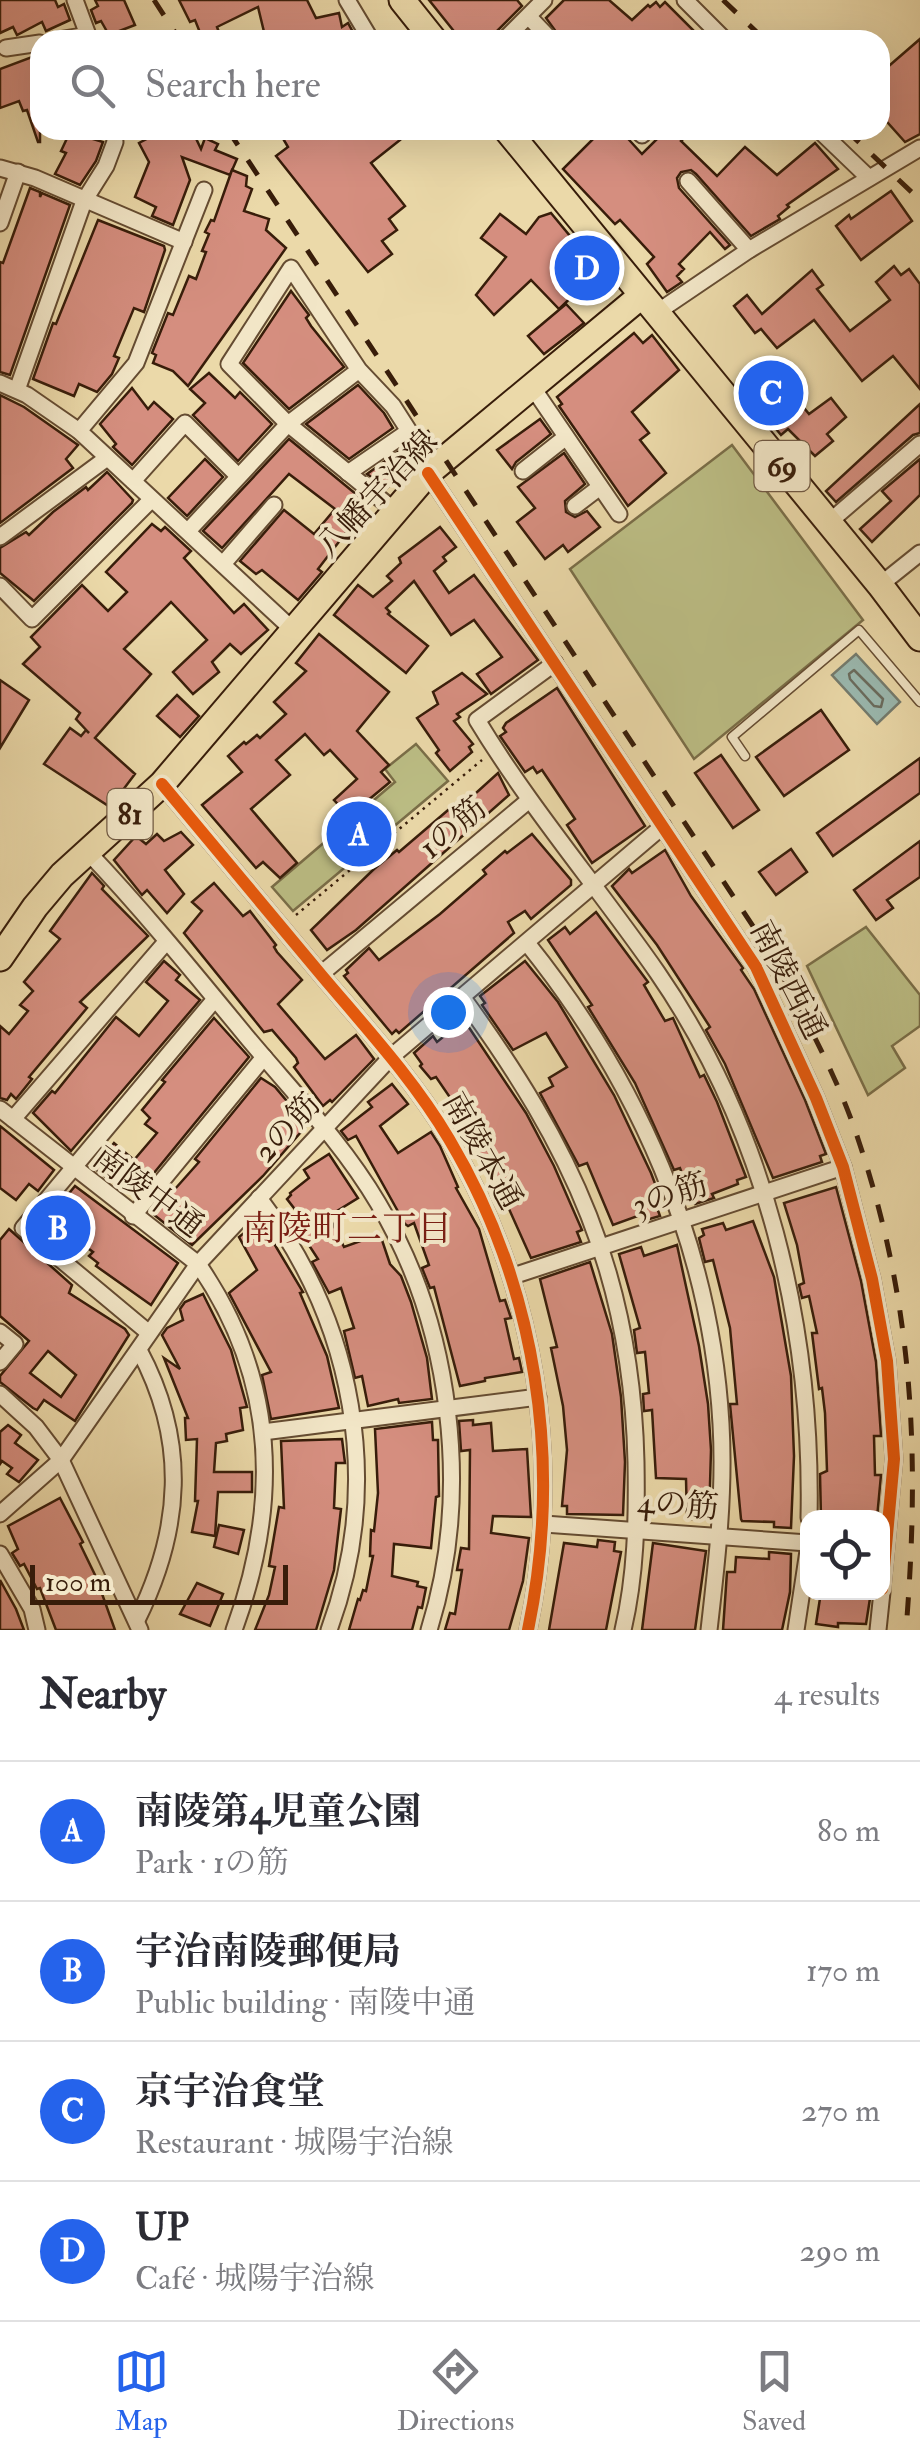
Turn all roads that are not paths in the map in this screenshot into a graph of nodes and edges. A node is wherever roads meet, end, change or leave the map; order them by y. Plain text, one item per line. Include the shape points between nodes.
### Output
1 (75, 0) edge
2 (346, 0) edge
3 (544, 0) edge
4 (685, 0) edge
5 (407, 2) edge
6 (529, 16) junction
7 (86, 30) edge
8 (365, 30) edge
9 (427, 30) edge
10 (514, 30) edge
11 (542, 30) edge
12 (715, 30) edge
13 (30, 44) edge
14 (2, 45) edge
15 (115, 140) edge
16 (515, 140) edge
17 (829, 140) edge
18 (920, 148) edge
19 (0, 168) edge
20 (18, 172) junction
21 (868, 178) junction
22 (688, 181) dead end
23 (204, 190) dead end
24 (84, 201) junction
25 (0, 223) edge
26 (184, 242) junction
27 (749, 250) junction
28 (649, 304) junction
29 (360, 370) junction
30 (0, 384) edge
31 (533, 388) junction
32 (17, 390) junction
33 (288, 424) junction
34 (79, 431) junction
35 (566, 437) junction
36 (920, 444) edge
37 (107, 458) junction
38 (348, 472) junction
39 (428, 472) junction
40 (523, 472) dead end
41 (238, 476) junction
42 (133, 481) junction
43 (600, 487) junction
44 (151, 500) junction
45 (274, 504) dead end
46 (574, 506) dead end
47 (394, 510) junction
48 (618, 514) dead end
49 (828, 523) junction
50 (188, 531) junction
51 (0, 537) edge
52 (920, 552) edge
53 (224, 564) junction
54 (0, 586) edge
55 (880, 586) junction
56 (292, 628) junction
57 (920, 638) edge
58 (555, 663) junction
59 (920, 702) edge
60 (745, 756) dead end
61 (162, 784) junction
62 (528, 802) junction
63 (664, 826) junction
64 (87, 851) junction
65 (592, 886) junction
66 (166, 942) junction
67 (527, 943) junction
68 (0, 958) edge
69 (321, 974) junction
70 (215, 998) junction
71 (463, 998) junction
72 (391, 1057) junction
73 (264, 1058) junction
74 (7, 1114) edge
75 (325, 1128) junction
76 (843, 1167) junction
77 (72, 1169) junction
78 (766, 1194) junction
79 (260, 1198) junction
80 (133, 1216) junction
81 (682, 1220) junction
82 (602, 1246) junction
83 (198, 1264) junction
84 (513, 1276) junction
85 (0, 1332) edge
86 (149, 1333) junction
87 (139, 1350) junction
88 (0, 1362) edge
89 (0, 1394) edge
90 (538, 1397) junction
91 (448, 1409) junction
92 (350, 1420) junction
93 (263, 1432) junction
94 (61, 1460) junction
95 (809, 1510) edge
96 (889, 1510) edge
97 (0, 1514) edge
98 (544, 1524) junction
99 (637, 1530) junction
100 (720, 1536) junction
101 (800, 1546) edge
102 (0, 1554) edge
103 (800, 1600) edge
104 (881, 1600) edge
105 (139, 1625) edge
106 (37, 1630) edge
107 (234, 1630) edge
108 (330, 1630) edge
109 (429, 1630) edge
110 (528, 1630) edge
111 (622, 1630) edge
112 (710, 1630) edge
113 (796, 1630) edge
114 (878, 1630) edge

1 - 7 street
2 - 8 street
3 - 6 street
4 - 12 street
5 - 9 main road
6 - 10 street
6 - 11 street
13 - 14 street
15 - 24 street
16 - 28 main road, 69
17 - 21 street
18 - 21 street
19 - 20 street
20 - 24 street
20 - 25 street
21 - 27 street
22 - 27 street
23 - 26 street
24 - 26 street
24 - 32 street
26 - 34 street via 136,363
27 - 28 street
28 - 31 main road, 八幡宇治線 / 81
28 - 49 main road, 69
29 - 33 street
29 - 33 street via 292,268 228,364
29 - 38 street via 409,431
30 - 32 street
31 - 35 street
31 - 39 main road, 八幡宇治線 / 81
32 - 34 street
33 - 38 street
33 - 41 street
34 - 37 street
35 - 40 street
35 - 43 street
36 - 49 street
37 - 42 street
37 - 51 street
38 - 47 street
39 - 47 main road, 八幡宇治線 / 81
39 - 58 street, 南陵西通
41 - 42 street via 185,423
41 - 50 street
42 - 44 street
43 - 46 street
43 - 48 street
44 - 50 street
44 - 54 street via 32,619
45 - 53 street
47 - 56 main road, 八幡宇治線 / 81
49 - 55 main road, 69
50 - 53 street
52 - 55 street
53 - 56 street
55 - 57 main road, 69
56 - 61 main road, 八幡宇治線 / 81
58 - 62 street via 477,720
58 - 63 street, 南陵西通
59 - 60 lane via 859,630 732,738
61 - 64 main road, 八幡宇治線 / 81
61 - 69 street, 南陵本通
62 - 65 street
62 - 69 street, 1の筋
63 - 65 street, 2の筋
63 - 76 street, 南陵西通 via 756,967
64 - 66 street
64 - 68 main road, 八幡宇治線 / 81 via 35,907
65 - 67 street, 2の筋
65 - 78 street via 658,972 710,1058
66 - 70 street
66 - 74 street
67 - 71 street, 2の筋
67 - 81 street via 620,1079
69 - 72 street, 南陵本通
70 - 73 street
70 - 77 street
71 - 72 street, 2の筋
71 - 82 street via 553,1132
72 - 75 street, 2の筋
72 - 84 street, 南陵本通 via 464,1164
73 - 75 street
73 - 80 street
74 - 77 street, 南陵中通
75 - 79 street, 2の筋
75 - 91 street via 377,1201 411,1271
76 - 78 street, 3の筋
76 - 96 street, 南陵西通 via 888,1361 894,1458
77 - 80 street, 南陵中通
77 - 86 street via 23,1228
78 - 81 street, 3の筋
78 - 95 street via 802,1372
79 - 83 street, 2の筋
79 - 92 street via 322,1302
80 - 83 street, 南陵中通
81 - 82 street, 3の筋
81 - 100 street via 718,1387
82 - 84 street, 3の筋
82 - 99 street via 625,1337
83 - 86 street, 2の筋
83 - 93 street, 南陵中通 via 240,1338
84 - 90 street, 南陵本通
85 - 88 street via 14,1344
86 - 87 street, 2の筋
87 - 94 street, 2の筋
87 - 105 street via 169,1422 174,1466 165,1549
89 - 94 street
90 - 91 street
90 - 98 street, 南陵本通
91 - 92 street
91 - 109 street via 448,1532
92 - 93 street
92 - 108 street via 359,1482 356,1515
93 - 107 street, 南陵中通 via 261,1536
94 - 97 street, 2の筋
94 - 105 street
98 - 99 street, 4の筋
98 - 110 street, 南陵本通
99 - 100 street, 4の筋
99 - 111 street
100 - 101 street, 4の筋
100 - 112 street
102 - 106 street
103 - 113 street
104 - 114 street, 南陵西通

